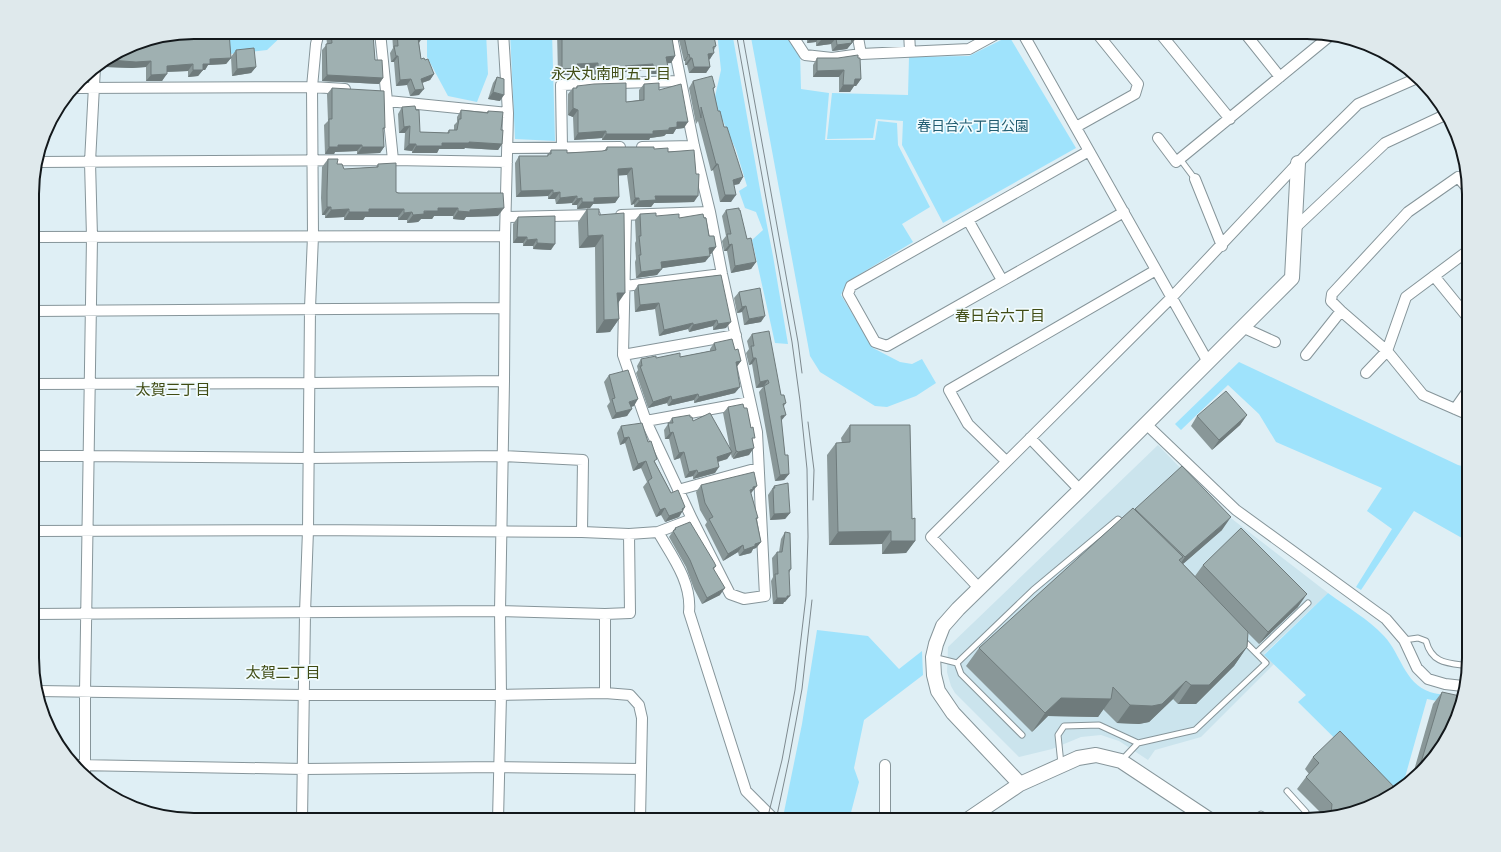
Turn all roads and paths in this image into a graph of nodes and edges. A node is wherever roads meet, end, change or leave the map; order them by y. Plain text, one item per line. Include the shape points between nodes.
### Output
1 (317, 39) edge
2 (380, 39) edge
3 (503, 39) edge
4 (672, 39) edge
5 (795, 39) edge
6 (858, 39) edge
7 (909, 39) edge
8 (987, 39) edge
9 (1026, 39) edge
10 (1102, 39) edge
11 (1165, 39) edge
12 (1250, 39) edge
13 (1325, 40) edge
14 (910, 52) junction
15 (861, 54) junction
16 (95, 75) edge
17 (1280, 77) junction
18 (1413, 80) edge
19 (680, 81) junction
20 (312, 87) junction
21 (80, 88) edge
22 (94, 88) junction
23 (356, 90) edge
24 (384, 94) junction
25 (508, 112) junction
26 (1441, 117) edge
27 (1230, 119) junction
28 (1076, 127) junction
29 (1158, 138) dead end
30 (694, 146) junction
31 (508, 148) junction
32 (562, 148) junction
33 (1089, 151) junction
34 (1180, 159) junction
35 (312, 160) junction
36 (393, 160) junction
37 (42, 162) edge
38 (90, 162) junction
39 (507, 162) junction
40 (1298, 163) junction
41 (1195, 179) joint
42 (1462, 181) edge
43 (710, 212) junction
44 (1124, 212) junction
45 (626, 215) junction
46 (506, 217) junction
47 (968, 220) junction
48 (1296, 227) junction
49 (313, 236) junction
50 (505, 236) junction
51 (39, 237) edge
52 (92, 237) junction
53 (1222, 246) junction
54 (1462, 255) edge
55 (1156, 270) junction
56 (722, 274) junction
57 (1434, 276) junction
58 (1002, 280) junction
59 (625, 286) junction
60 (1172, 297) junction
61 (310, 308) junction
62 (504, 308) junction
63 (39, 310) edge
64 (91, 310) junction
65 (1462, 310) edge
66 (1341, 311) junction
67 (1242, 327) junction
68 (736, 335) junction
69 (1275, 342) dead end
70 (1387, 351) junction
71 (623, 355) junction
72 (1306, 355) dead end
73 (1208, 362) junction
74 (1366, 373) dead end
75 (504, 381) junction
76 (309, 383) junction
77 (39, 384) edge
78 (91, 384) junction
79 (1462, 398) edge
80 (750, 402) junction
81 (1454, 409) junction
82 (1462, 412) edge
83 (646, 421) junction
84 (1146, 424) junction
85 (1030, 438) junction
86 (39, 456) edge
87 (88, 456) junction
88 (502, 456) junction
89 (309, 458) junction
90 (1006, 462) junction
91 (758, 468) junction
92 (678, 490) junction
93 (1080, 490) junction
94 (692, 519) junction
95 (1129, 529) edge
96 (308, 530) junction
97 (39, 531) edge
98 (88, 531) junction
99 (502, 532) junction
100 (582, 532) junction
101 (658, 532) junction
102 (629, 534) junction
103 (979, 588) junction
104 (1308, 603) dead end
105 (500, 611) junction
106 (86, 613) junction
107 (305, 613) junction
108 (39, 614) edge
109 (604, 614) junction
110 (1240, 637) edge
111 (1404, 640) junction
112 (1256, 653) junction
113 (934, 658) junction
114 (957, 663) junction
115 (1462, 665) edge
116 (1459, 686) edge
117 (43, 691) edge
118 (85, 692) junction
119 (605, 693) junction
120 (304, 695) junction
121 (501, 695) junction
122 (1022, 735) dead end
123 (1138, 743) junction
124 (1121, 761) junction
125 (885, 765) dead end
126 (1061, 765) junction
127 (82, 766) edge
128 (83, 767) edge
129 (499, 768) junction
130 (304, 769) junction
131 (641, 769) junction
132 (1020, 784) junction
133 (1287, 791) dead end
134 (302, 813) edge
135 (498, 813) edge
136 (640, 813) edge
137 (768, 813) edge
138 (885, 813) edge
139 (977, 813) edge
140 (1197, 813) edge
141 (1306, 813) edge

1 - 20 street
2 - 24 street
3 - 25 street
4 - 19 street
5 - 15 street via 806,55 832,58
6 - 15 street
7 - 14 street
8 - 14 street via 969,49
9 - 28 street
10 - 28 street via 1138,84 1135,94
11 - 27 street
12 - 17 street
13 - 17 street
14 - 15 street
16 - 22 street
17 - 27 street
18 - 40 street via 1358,104
19 - 30 street
19 - 32 street via 561,85
20 - 22 street
20 - 23 street
20 - 35 street
21 - 22 street
22 - 38 street
24 - 25 street
24 - 36 street
25 - 31 street
26 - 48 street via 1385,143
27 - 34 street
28 - 33 street
29 - 34 street via 1176,162
30 - 32 street
30 - 43 street
31 - 32 street
31 - 39 street
33 - 44 street
33 - 47 street
34 - 41 lane
35 - 36 street
35 - 38 street
35 - 49 street
36 - 39 street
37 - 38 street
38 - 52 street
39 - 46 street
40 - 48 street
40 - 53 street
41 - 53 street
42 - 66 street via 1458,177 1408,212 1332,294 1331,301
43 - 45 street
43 - 56 street
44 - 55 street
44 - 58 street
45 - 46 street
45 - 59 street
46 - 50 street
47 - 58 street
47 - 58 street via 851,286 848,294 875,342 887,346
48 - 67 street via 1292,278
49 - 50 street
49 - 52 street
49 - 61 street
50 - 62 street
51 - 52 street
52 - 64 street
53 - 60 street
54 - 57 street
55 - 60 street
55 - 90 street via 949,390 968,424
56 - 59 street
56 - 68 street
57 - 65 street
57 - 70 street via 1406,297
59 - 71 street
60 - 73 street
60 - 85 street
61 - 62 street
61 - 64 street
61 - 76 street
62 - 75 street
63 - 64 street
64 - 78 street
66 - 70 street
66 - 72 street
67 - 69 street
67 - 73 street
68 - 71 street
68 - 80 street
70 - 74 street
70 - 81 street via 1423,395
71 - 83 street
73 - 84 street
75 - 76 street
75 - 88 street
76 - 78 street
76 - 89 street
77 - 78 street
78 - 87 street
79 - 81 street
80 - 83 street
80 - 91 street via 757,432
81 - 82 street
83 - 92 street
84 - 93 street
84 - 111 street via 1236,510 1386,619
85 - 90 street
85 - 93 street
86 - 87 street
87 - 89 street
87 - 98 street
88 - 89 street
88 - 99 street
88 - 100 street via 583,460
89 - 96 street
90 - 103 street via 931,537
91 - 92 street
91 - 94 street via 765,596 744,600 730,594
92 - 94 street
93 - 103 street
94 - 101 street
95 - 114 lane via 1118,519 1033,590
96 - 98 street
96 - 99 street
96 - 107 street
97 - 98 street
98 - 106 street
99 - 100 street
99 - 105 street
100 - 102 street
101 - 102 street
101 - 137 street via 681,571 690,600 689,612 746,791
102 - 109 street via 630,612
103 - 113 street via 943,626
104 - 112 lane
105 - 107 street
105 - 109 street
105 - 121 street
106 - 107 street
106 - 108 street
106 - 118 street
107 - 120 street
109 - 119 street
110 - 112 lane
111 - 115 lane via 1418,638 1426,641 1433,656 1439,660
111 - 116 street via 1417,668 1428,679
112 - 123 lane via 1266,663 1195,730
113 - 114 lane
113 - 132 street via 934,675 938,691 953,713
114 - 122 lane via 962,674
117 - 118 street
118 - 120 street
118 - 127 street
119 - 121 street
119 - 131 street via 630,695 639,705 642,718
120 - 121 street
120 - 130 street
121 - 129 street
123 - 124 lane
123 - 126 lane via 1100,725 1064,726 1058,735
124 - 126 street via 1096,755 1078,758
124 - 140 street
125 - 138 street
126 - 132 street
128 - 130 street
129 - 130 street
129 - 131 street
129 - 135 street
130 - 134 street
131 - 136 street
132 - 139 street
133 - 141 lane

